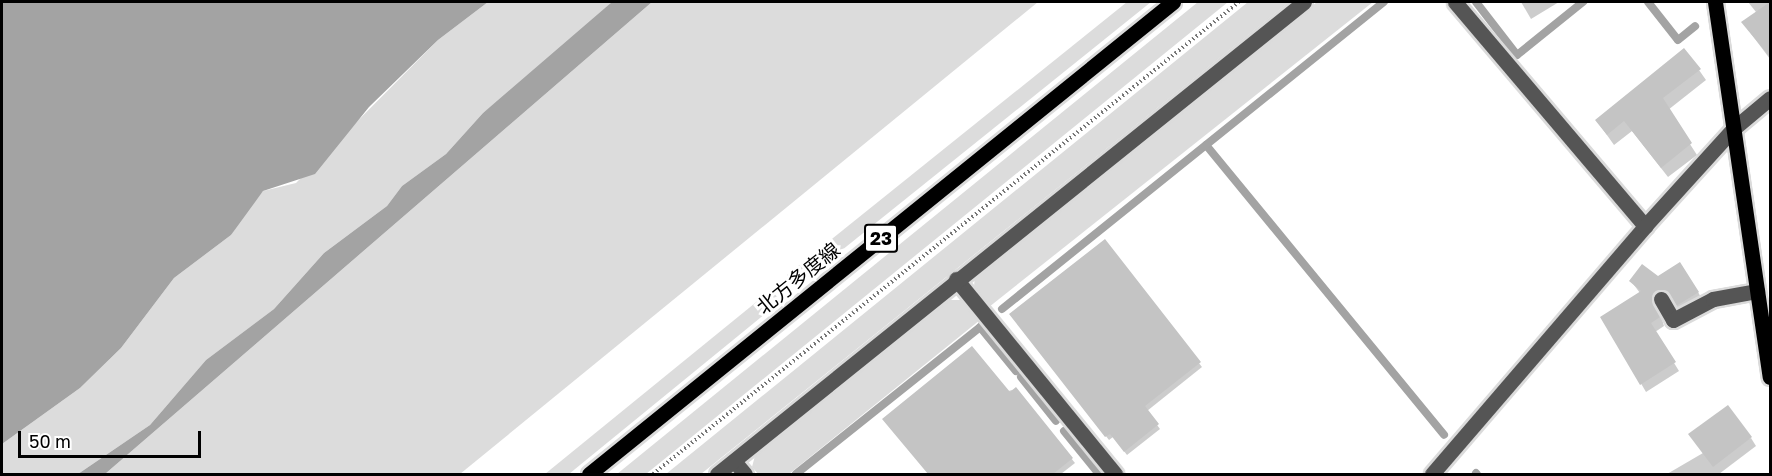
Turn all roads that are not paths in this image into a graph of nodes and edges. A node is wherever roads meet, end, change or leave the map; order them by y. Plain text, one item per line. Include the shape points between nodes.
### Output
1 (1173, 2) edge
2 (1304, 2) edge
3 (1455, 2) edge
4 (1715, 2) edge
5 (1770, 98) edge
6 (1733, 129) junction
7 (1645, 226) junction
8 (956, 279) junction
9 (1757, 291) junction
10 (1662, 299) dead end
11 (1770, 377) edge
12 (734, 461) junction
13 (589, 474) edge
14 (717, 474) edge
15 (745, 474) edge
16 (1115, 474) edge
17 (1432, 474) edge

1 - 13 main road, 北方多度線 / 23
2 - 8 street
3 - 7 street
4 - 6 main road
5 - 6 street
6 - 7 street
6 - 9 main road
7 - 17 street
8 - 12 street
8 - 16 street
9 - 10 street via 1713,298 1674,320
9 - 11 main road
12 - 14 street
12 - 15 street

